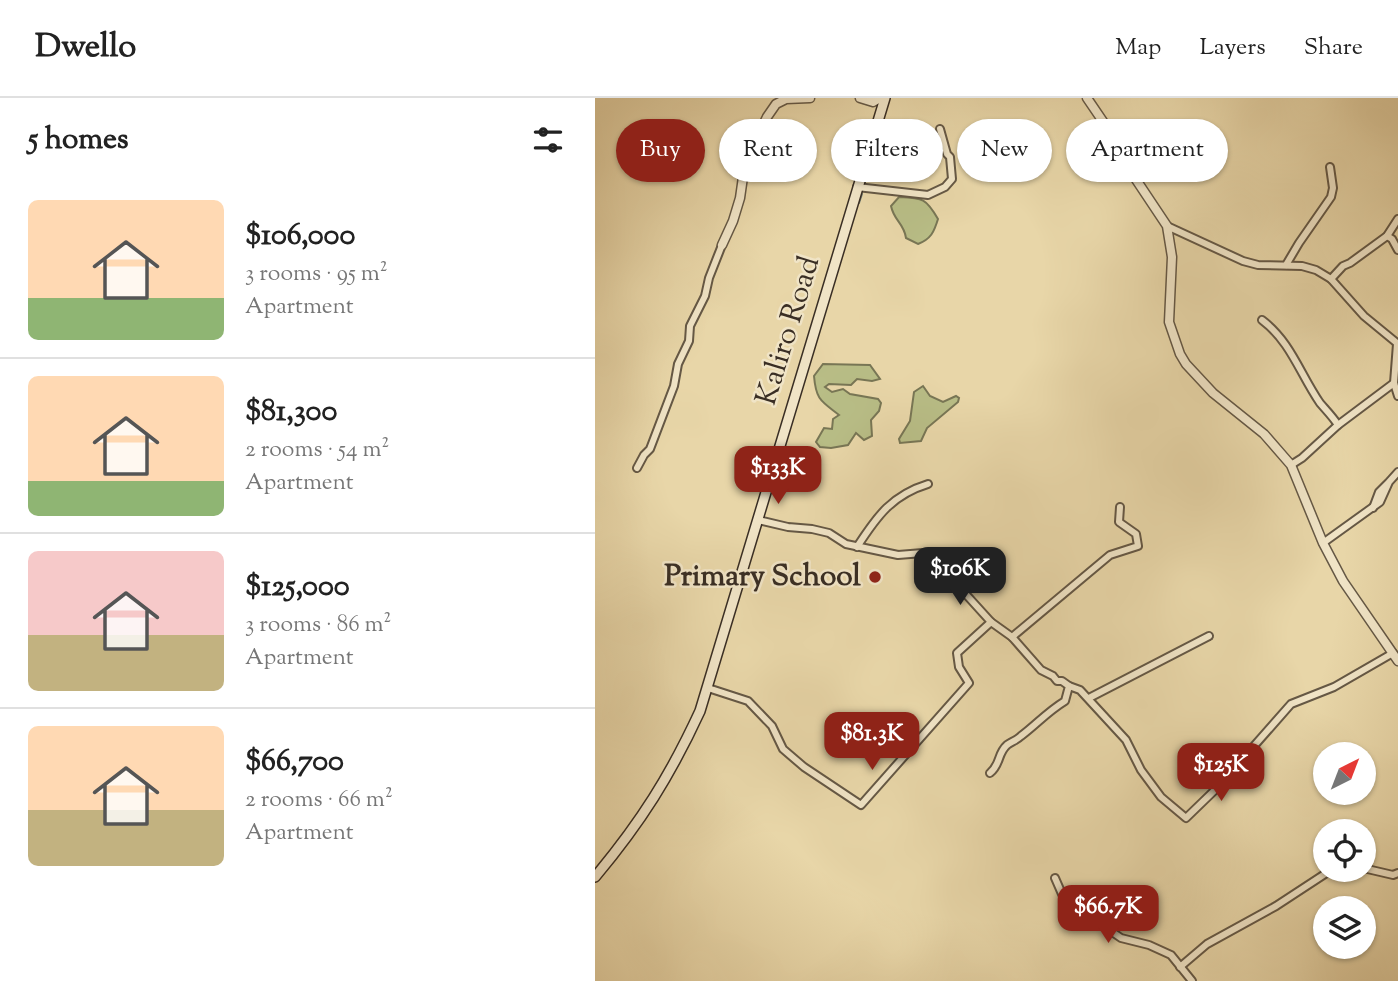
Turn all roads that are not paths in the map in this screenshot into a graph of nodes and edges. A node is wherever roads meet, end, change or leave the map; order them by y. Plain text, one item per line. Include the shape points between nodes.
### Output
1 (810, 98) edge
2 (860, 98) edge
3 (882, 98) edge
4 (1087, 98) edge
5 (943, 140) edge
6 (1331, 167) dead end
7 (857, 187) junction
8 (1398, 219) edge
9 (1167, 226) junction
10 (1387, 236) junction
11 (722, 245) joint
12 (1398, 250) edge
13 (1286, 265) junction
14 (1331, 279) junction
15 (1262, 320) dead end
16 (1397, 344) edge
17 (1394, 383) junction
18 (1398, 396) edge
19 (1338, 425) junction
20 (1291, 465) junction
21 (638, 468) dead end
22 (1398, 472) edge
23 (928, 484) dead end
24 (1120, 508) dead end
25 (758, 520) junction
26 (1323, 543) junction
27 (857, 547) junction
28 (991, 622) junction
29 (1209, 636) dead end
30 (1012, 637) junction
31 (1396, 657) edge
32 (1069, 686) junction
33 (708, 688) junction
34 (1089, 698) junction
35 (990, 773) dead end
36 (1376, 871) edge
37 (1398, 873) edge
38 (595, 877) edge
39 (1055, 878) dead end
40 (1313, 882) edge
41 (1180, 967) junction
42 (1192, 981) edge

1 - 11 street via 786,99 767,117 745,163 737,210
2 - 3 street via 873,102
3 - 7 main road, Kaliro Road
4 - 9 street
5 - 7 street via 953,179 945,187 928,195
6 - 13 street via 1331,197
7 - 25 main road, Kaliro Road
8 - 10 street
9 - 13 street via 1243,261
9 - 20 street via 1172,257 1169,322 1180,354 1206,386 1264,434
10 - 12 street
10 - 14 street via 1343,265
11 - 21 street via 689,326 689,341 674,386
13 - 14 street via 1302,265
14 - 16 street
15 - 19 street via 1275,330
16 - 17 street
17 - 18 street
17 - 19 street
19 - 20 street
20 - 26 street
22 - 26 street via 1372,509
23 - 27 street via 907,491 886,509
24 - 30 street via 1119,522 1136,534 1138,546 1110,555
25 - 27 street via 829,533
25 - 33 main road, Kaliro Road
26 - 31 street via 1343,581
27 - 28 street via 898,555 923,553
28 - 30 street
28 - 33 street via 957,653 969,683 861,805 783,749 772,726 748,701
29 - 34 street
30 - 32 street via 1041,670
31 - 34 street via 1291,704 1186,818 1161,797 1126,740
32 - 34 street
32 - 35 street via 1065,701 1006,746
33 - 38 main road, Kaliro Road via 681,753 651,805
36 - 37 street
39 - 41 street via 1062,894 1081,911 1121,938 1171,955
40 - 41 street via 1224,934
41 - 42 street

